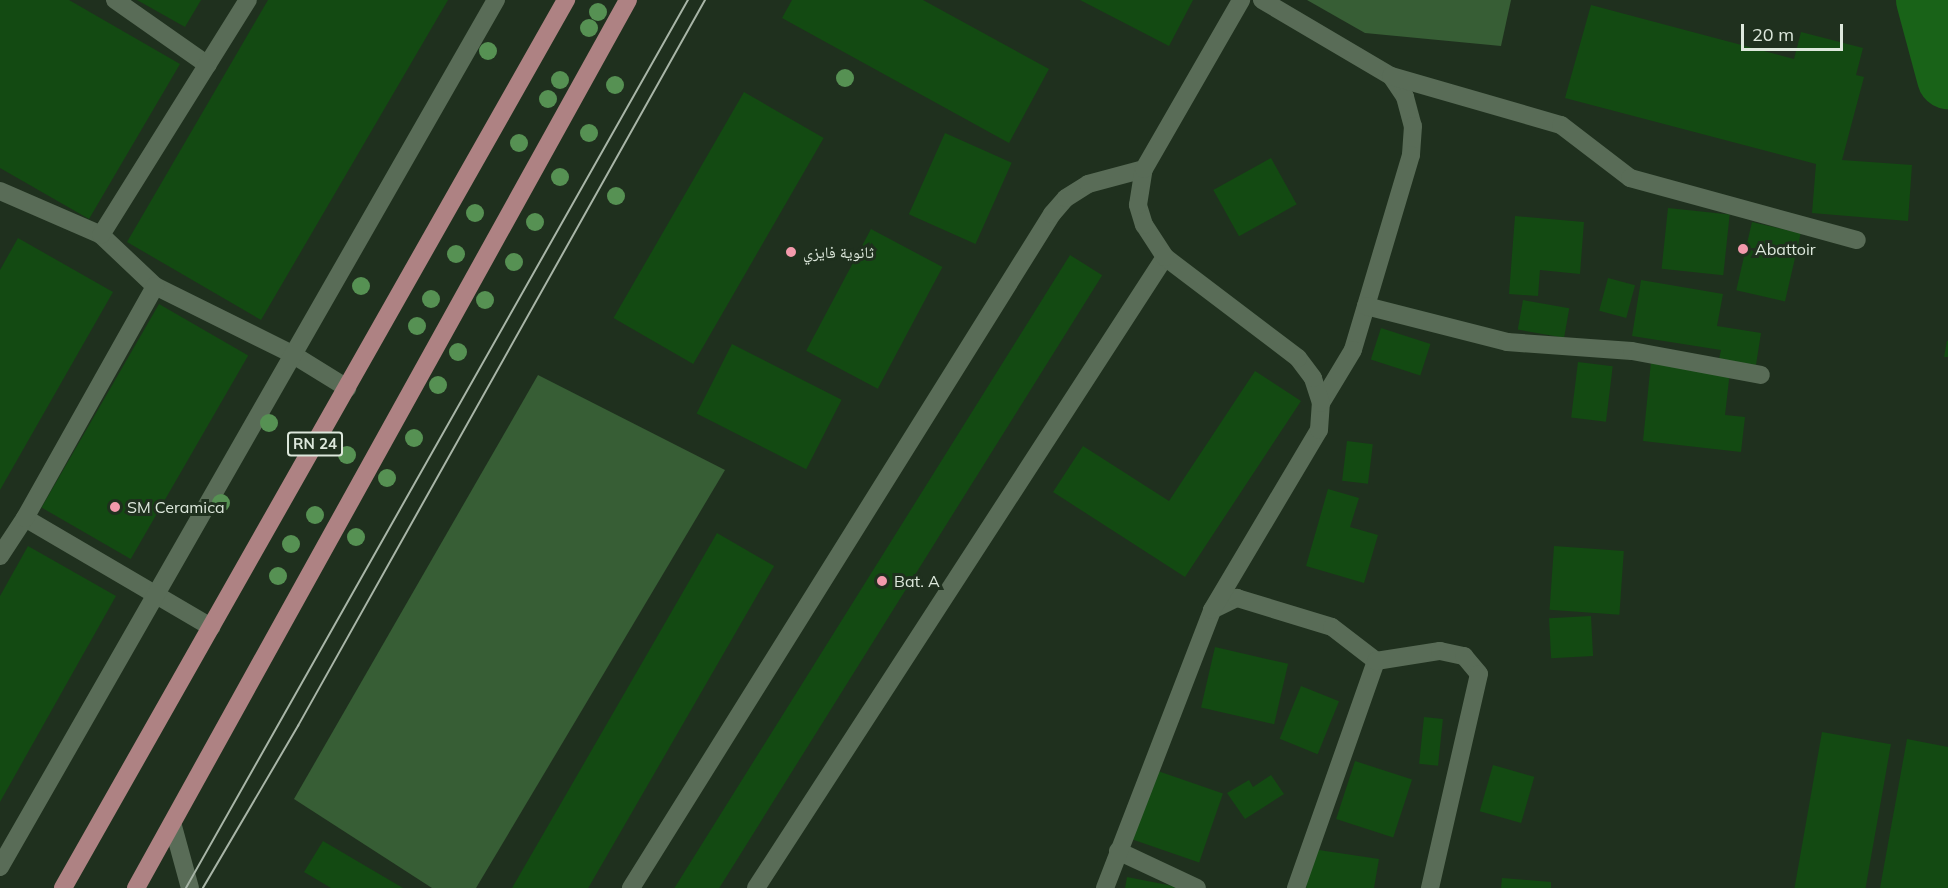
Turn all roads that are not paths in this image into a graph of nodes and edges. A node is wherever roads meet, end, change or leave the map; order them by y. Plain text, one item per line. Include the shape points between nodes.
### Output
1 (115, 0) edge
2 (248, 0) edge
3 (496, 0) edge
4 (566, 0) edge
5 (628, 0) edge
6 (1241, 0) edge
7 (1262, 0) edge
8 (208, 65) junction
9 (1391, 76) junction
10 (1144, 170) junction
11 (0, 191) edge
12 (101, 235) junction
13 (1857, 240) dead end
14 (1166, 257) junction
15 (155, 286) junction
16 (1366, 306) junction
17 (292, 354) junction
18 (1761, 375) dead end
19 (347, 388) junction
20 (1321, 403) junction
21 (26, 518) junction
22 (7, 531) edge
23 (0, 556) edge
24 (153, 594) junction
25 (1212, 610) junction
26 (211, 627) junction
27 (1376, 661) junction
28 (173, 826) junction
29 (1118, 851) junction
30 (0, 867) edge
31 (63, 888) edge
32 (136, 888) edge
33 (190, 888) edge
34 (631, 888) edge
35 (756, 888) edge
36 (1105, 888) edge
37 (1197, 888) edge
38 (1296, 888) edge
39 (1430, 888) edge

1 - 8 street
2 - 8 street
3 - 17 street
4 - 19 main road, RN 24
5 - 28 main road
6 - 10 street
7 - 9 street
8 - 12 street
9 - 13 street via 1562,125 1630,178
9 - 16 street via 1405,97 1413,126 1411,155
10 - 14 street via 1138,205 1149,235
10 - 34 street via 1088,184 1052,214
11 - 12 street
12 - 15 street
14 - 20 street via 1298,358 1313,378
14 - 35 street
15 - 17 street
15 - 21 street
16 - 18 street via 1507,342 1632,351
16 - 20 street via 1353,350
17 - 19 street
17 - 24 street
19 - 26 main road, RN 24
20 - 25 street via 1318,430
21 - 22 street
21 - 24 street
22 - 23 street
24 - 26 street
24 - 30 street
25 - 27 street via 1237,598 1332,627
25 - 29 street
26 - 31 main road, RN 24
27 - 38 street
27 - 39 street via 1440,651 1464,656 1479,674
28 - 32 main road
28 - 33 street
29 - 36 street
29 - 37 street

